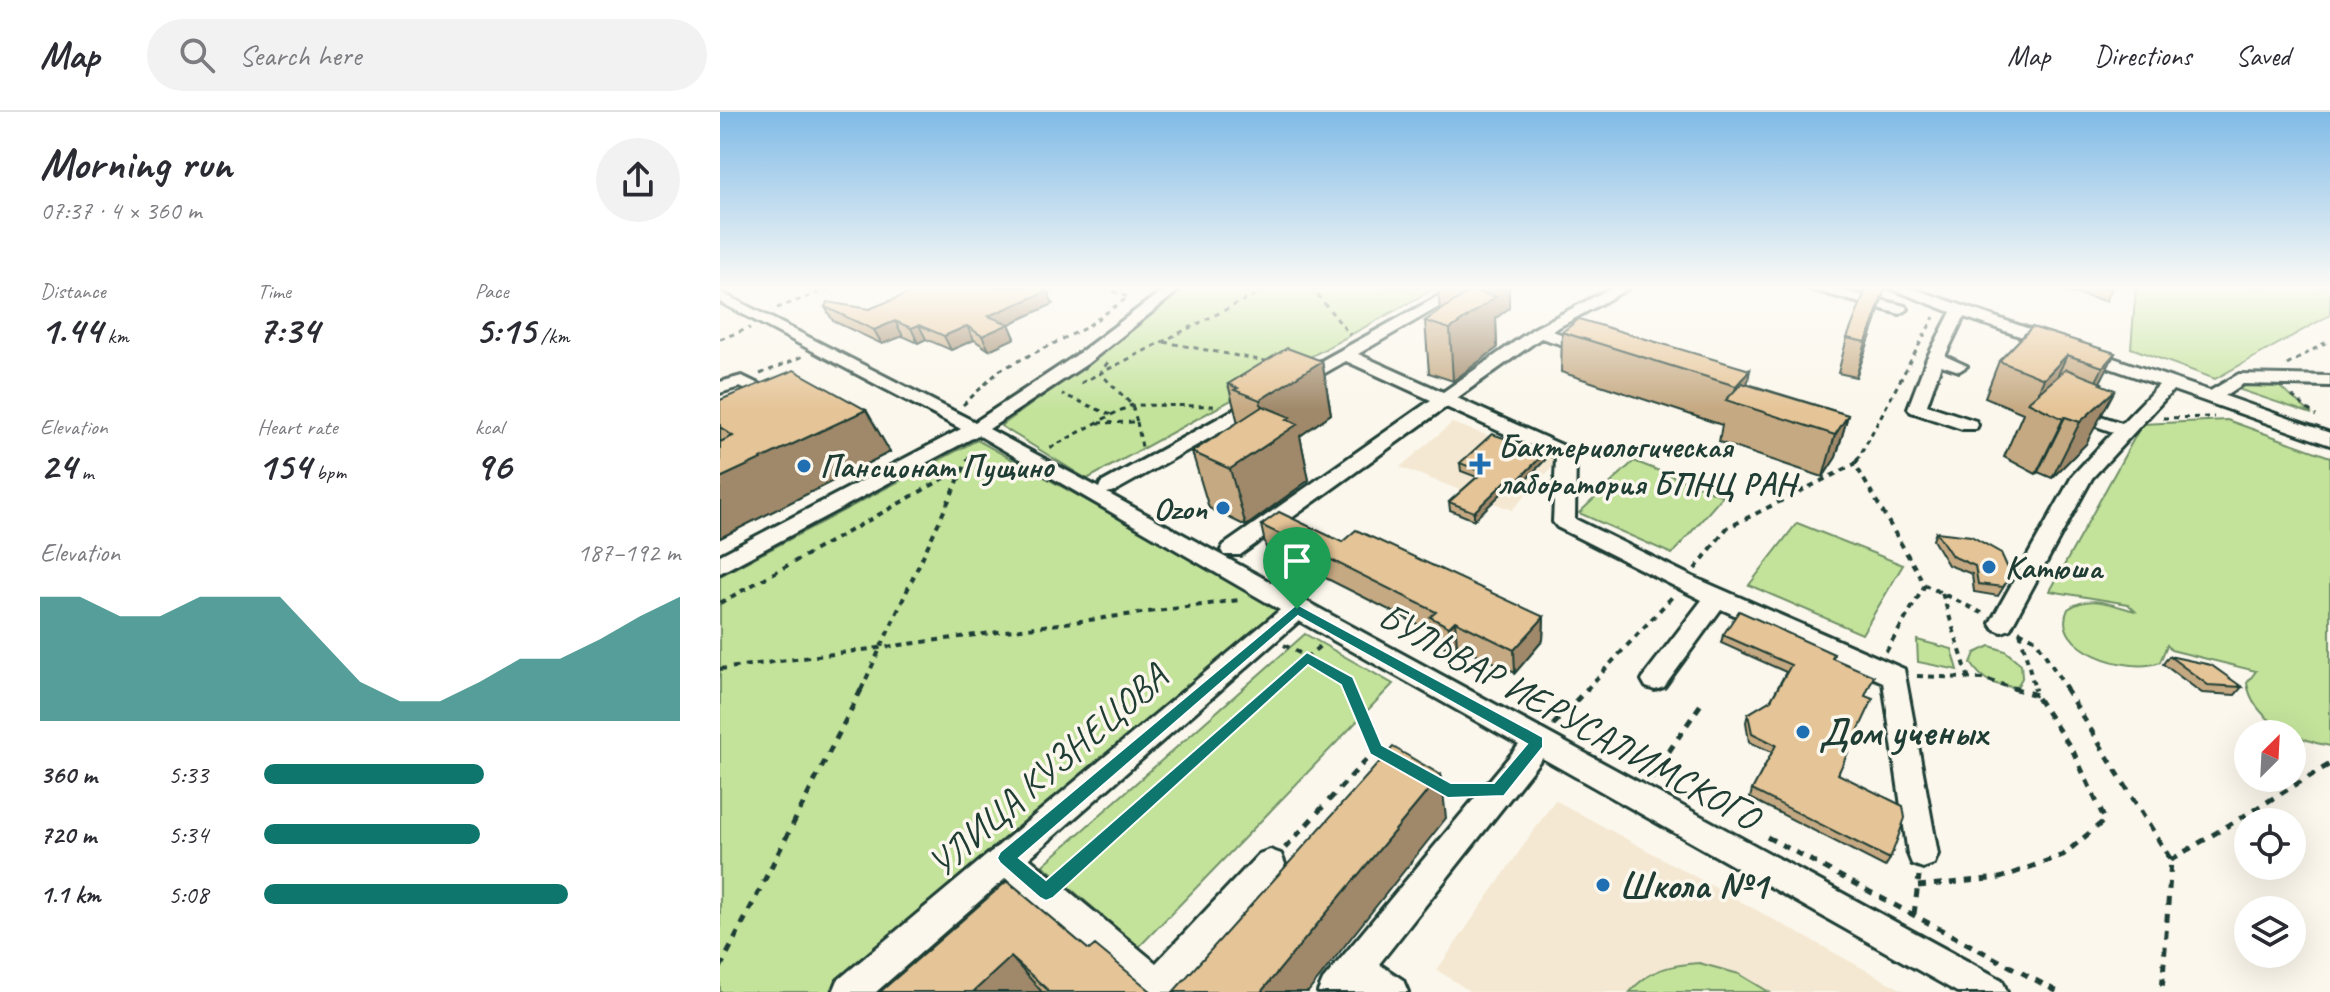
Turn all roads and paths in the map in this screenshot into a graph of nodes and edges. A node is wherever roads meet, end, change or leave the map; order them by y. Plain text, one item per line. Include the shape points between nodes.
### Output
1 (741, 328) edge
2 (780, 328) edge
3 (1085, 328) edge
4 (1123, 328) edge
5 (1189, 328) edge
6 (1337, 328) edge
7 (1382, 328) edge
8 (1546, 328) edge
9 (1926, 328) edge
10 (1946, 328) edge
11 (2011, 328) edge
12 (1539, 332) junction
13 (720, 339) edge
14 (2330, 340) edge
15 (1162, 342) junction
16 (1348, 345) junction
17 (821, 349) junction
18 (1612, 355) edge
19 (1935, 358) junction
20 (2293, 361) dead end
21 (1282, 364) edge
22 (1959, 366) dead end
23 (1100, 373) junction
24 (1093, 377) dead end
25 (742, 381) junction
26 (2330, 381) edge
27 (2170, 383) junction
28 (720, 388) edge
29 (1061, 393) dead end
30 (2213, 397) junction
31 (1443, 399) junction
32 (1132, 405) junction
33 (2054, 405) edge
34 (1231, 406) edge
35 (1111, 415) junction
36 (786, 416) edge
37 (950, 416) junction
38 (2224, 417) dead end
39 (1137, 422) junction
40 (1096, 423) junction
41 (2131, 424) junction
42 (1969, 425) dead end
43 (983, 432) junction
44 (2330, 439) edge
45 (1041, 443) dead end
46 (1142, 448) dead end
47 (963, 468) junction
48 (1108, 487) dead end
49 (1232, 550) dead end
50 (720, 565) edge
51 (1925, 585) junction
52 (1942, 593) junction
53 (1717, 597) junction
54 (1285, 602) junction
55 (720, 603) edge
56 (2011, 628) junction
57 (883, 646) junction
58 (720, 669) edge
59 (1886, 672) junction
60 (1969, 679) junction
61 (1655, 680) dead end
62 (2036, 695) junction
63 (1703, 701) dead end
64 (1538, 742) junction
65 (1376, 749) junction
66 (1400, 763) edge
67 (2330, 764) edge
68 (1436, 784) edge
69 (1666, 784) dead end
70 (1498, 791) junction
71 (1762, 835) dead end
72 (1923, 854) joint
73 (1006, 858) junction
74 (2171, 860) junction
75 (1270, 864) joint
76 (1918, 886) junction
77 (1046, 892) junction
78 (1915, 908) dead end
79 (990, 942) edge
80 (720, 968) edge
81 (1345, 979) edge
82 (850, 992) edge
83 (1391, 992) edge
84 (1990, 992) edge
85 (2058, 992) edge
86 (2162, 992) edge

1 - 13 path
2 - 17 street, БУЛЬВАР ИЕРУСАЛИМСКОГО
3 - 37 path via 1000,370
4 - 50 street via 976,429
5 - 15 path
6 - 16 path
7 - 16 street
8 - 12 street
9 - 51 path via 1855,464
10 - 19 street
11 - 27 street
12 - 18 street
12 - 31 street
14 - 20 path
15 - 21 path
15 - 23 path
16 - 31 street
16 - 48 street
17 - 25 path
17 - 37 street, БУЛЬВАР ИЕРУСАЛИМСКОГО
19 - 22 street
19 - 42 street via 1917,408
23 - 24 path
23 - 32 path
25 - 28 street
25 - 36 street
26 - 30 street via 2294,385 2239,379
27 - 30 street
27 - 41 street
29 - 35 path
30 - 44 street
31 - 49 street
31 - 53 street via 1566,454 1564,522
32 - 34 path
32 - 35 path
32 - 39 path
33 - 41 street
35 - 40 path
37 - 43 street, БУЛЬВАР ИЕРУСАЛИМСКОГО
38 - 41 path
39 - 40 path
39 - 46 path
40 - 45 path via 1052,449
41 - 56 street via 2083,475
43 - 47 path
43 - 54 street, БУЛЬВАР ИЕРУСАЛИМСКОГО
47 - 55 path
47 - 57 path
51 - 52 path
51 - 59 path
52 - 56 path
52 - 60 path
53 - 59 street
53 - 61 street
54 - 57 path
54 - 64 street, БУЛЬВАР ИЕРУСАЛИМСКОГО
54 - 73 street, УЛИЦА КУЗНЕЦОВА
56 - 62 path
56 - 74 path via 2036,640
57 - 58 path
57 - 80 path
59 - 60 path
59 - 72 street
60 - 62 path
62 - 76 path via 2073,751 2105,820 2063,855 2000,878
63 - 69 path via 1652,776
64 - 70 street
64 - 84 street, БУЛЬВАР ИЕРУСАЛИМСКОГО
65 - 66 path
65 - 75 path
65 - 77 path via 1347,681 1307,657
67 - 74 path
68 - 70 path via 1448,791
70 - 81 street
71 - 85 path
72 - 76 path
73 - 77 street
73 - 82 street, УЛИЦА КУЗНЕЦОВА
74 - 86 path
75 - 77 street via 1157,986
76 - 78 path
77 - 79 street
81 - 83 street

